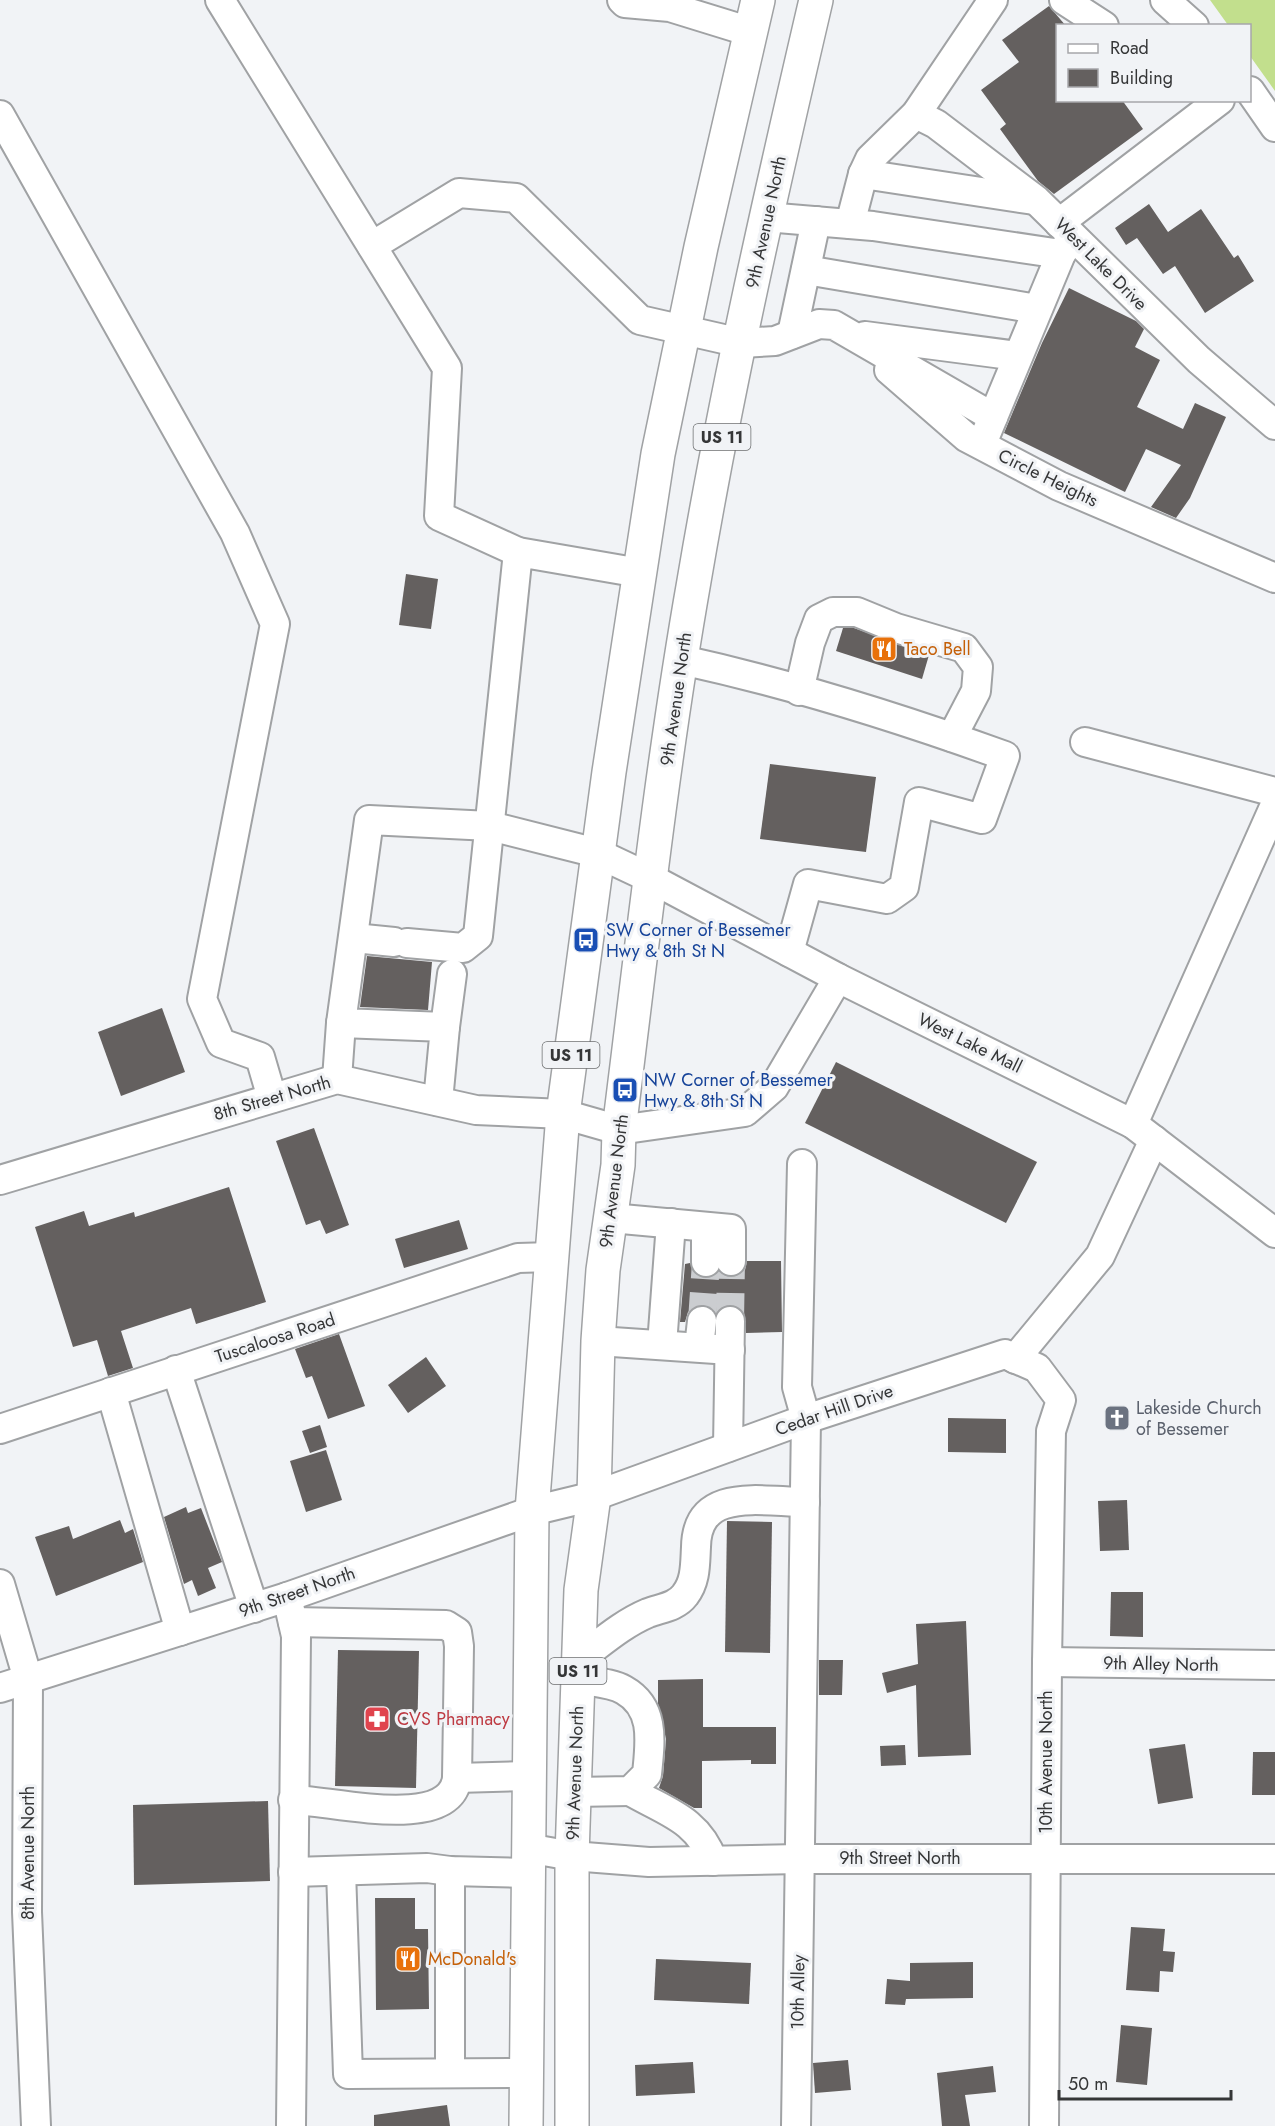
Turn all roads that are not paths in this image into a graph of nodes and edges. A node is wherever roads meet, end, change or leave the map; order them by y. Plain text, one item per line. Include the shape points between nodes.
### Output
1 (220, 0) edge
2 (622, 0) edge
3 (758, 0) edge
4 (816, 0) edge
5 (993, 0) edge
6 (1064, 0) edge
7 (1165, 0) edge
8 (670, 4) edge
9 (1101, 24) edge
10 (1192, 24) edge
11 (751, 32) junction
12 (1251, 92) edge
13 (1206, 104) edge
14 (916, 114) junction
15 (0, 115) edge
16 (1275, 127) edge
17 (863, 174) junction
18 (1036, 200) junction
19 (766, 217) junction
20 (816, 221) junction
21 (850, 224) junction
22 (1064, 238) junction
23 (372, 246) junction
24 (806, 270) junction
25 (1037, 309) junction
26 (684, 331) junction
27 (792, 334) junction
28 (848, 334) junction
29 (741, 343) junction
30 (1018, 356) junction
31 (993, 417) junction
32 (1275, 425) edge
33 (981, 446) junction
34 (518, 552) junction
35 (640, 573) junction
36 (1275, 578) edge
37 (682, 660) junction
38 (799, 691) junction
39 (952, 737) junction
40 (1085, 742) dead end
41 (1275, 792) edge
42 (1275, 805) edge
43 (490, 826) junction
44 (597, 854) junction
45 (650, 878) junction
46 (354, 938) junction
47 (789, 952) junction
48 (452, 974) dead end
49 (838, 978) junction
50 (341, 1023) junction
51 (445, 1028) junction
52 (337, 1079) junction
53 (272, 1098) junction
54 (438, 1101) junction
55 (563, 1114) junction
56 (619, 1130) junction
57 (1143, 1132) junction
58 (802, 1164) dead end
59 (0, 1180) edge
60 (610, 1218) junction
61 (671, 1223) junction
62 (1275, 1233) edge
63 (551, 1257) junction
64 (718, 1262) tunnel mouth
65 (730, 1321) tunnel mouth
66 (598, 1341) junction
67 (662, 1345) junction
68 (730, 1350) junction
69 (1015, 1359) junction
70 (176, 1370) junction
71 (111, 1392) junction
72 (806, 1419) junction
73 (0, 1430) edge
74 (728, 1447) junction
75 (594, 1496) junction
76 (805, 1502) junction
77 (532, 1511) junction
78 (0, 1584) edge
79 (254, 1608) junction
80 (290, 1610) junction
81 (180, 1631) junction
82 (1047, 1662) junction
83 (1275, 1665) edge
84 (578, 1669) junction
85 (28, 1679) junction
86 (0, 1688) edge
87 (528, 1776) junction
88 (457, 1778) junction
89 (630, 1791) junction
90 (574, 1792) junction
91 (294, 1800) junction
92 (572, 1856) junction
93 (1045, 1858) junction
94 (800, 1859) junction
95 (1275, 1859) edge
96 (527, 1861) junction
97 (713, 1861) junction
98 (341, 1871) junction
99 (450, 1871) junction
100 (293, 1872) junction
101 (450, 2073) junction
102 (526, 2073) junction
103 (36, 2126) edge
104 (291, 2126) edge
105 (526, 2126) edge
106 (572, 2126) edge
107 (796, 2126) edge
108 (1044, 2126) edge

1 - 23 street
2 - 8 street
3 - 11 main road, US 11
4 - 19 main road, 9th Avenue North / US 11
5 - 14 street
6 - 9 street
7 - 10 street
8 - 11 street
11 - 26 main road, US 11
12 - 16 street
13 - 22 street
14 - 17 street via 870,159
14 - 18 street, West Lake Drive via 936,124
15 - 53 street via 235,533 275,624 202,999 221,1043 260,1057
17 - 18 street
17 - 21 street
18 - 22 street, West Lake Drive
19 - 20 street
19 - 29 main road, 9th Avenue North / US 11
20 - 21 street
20 - 24 street
21 - 22 street
22 - 25 street
22 - 32 street, West Lake Drive
23 - 26 street via 459,193 516,198 640,320
23 - 34 street via 447,368 439,516
24 - 25 street
24 - 27 street
25 - 30 street
26 - 29 street
26 - 35 main road, US 11 via 658,454
27 - 28 street via 819,324 834,325
27 - 29 street via 775,341
28 - 30 street
28 - 31 street
28 - 33 street, Circle Heights
29 - 37 main road, 9th Avenue North / US 11
30 - 31 street
31 - 33 street
33 - 36 street, Circle Heights via 1059,486
34 - 35 street
34 - 43 street
35 - 44 main road, US 11
37 - 38 street
37 - 45 main road, 9th Avenue North / US 11
38 - 39 street
38 - 39 street via 819,619 833,612 856,612 964,648 978,667 976,692
39 - 47 street via 1005,756 982,819 918,801 904,886 887,899 807,884
40 - 41 street
42 - 57 street
43 - 44 street, West Lake Mall
43 - 46 street via 478,936 463,948
43 - 46 street, West Lake Mall via 369,820
44 - 45 street, West Lake Mall
44 - 55 main road, US 11
45 - 47 street, West Lake Mall
45 - 56 main road, 9th Avenue North / US 11
46 - 50 street
47 - 49 street, West Lake Mall
48 - 51 street
49 - 56 street via 774,1088 745,1112
49 - 57 street, West Lake Mall
50 - 51 street
50 - 52 street
51 - 54 street
52 - 53 street, 8th Street North
52 - 54 street, 8th Street North
53 - 59 street, 8th Street North
54 - 55 street, 8th Street North via 476,1110
55 - 56 street, 8th Street North
55 - 63 main road, US 11
56 - 60 main road, 9th Avenue North / US 11
57 - 62 street, West Lake Mall
57 - 69 street via 1100,1256
58 - 72 street, 10th Alley via 797,1387
60 - 61 street
60 - 66 main road, 9th Avenue North / US 11
61 - 64 street via 731,1229
61 - 67 street
63 - 70 street, Tuscaloosa Road via 518,1258
63 - 77 main road, US 11
65 - 68 street
66 - 67 street
66 - 75 main road, 9th Avenue North / US 11
67 - 68 street via 701,1334
68 - 74 street
69 - 72 street, Cedar Hill Drive via 1005,1354
69 - 82 street, 10th Avenue North via 1037,1368 1061,1400 1051,1431
70 - 71 street, Tuscaloosa Road
70 - 79 street
71 - 73 street, Tuscaloosa Road
71 - 81 street
72 - 74 street, Cedar Hill Drive
72 - 76 street, 10th Alley
74 - 75 street, Cedar Hill Drive
75 - 77 street, 9th Street North
75 - 84 main road, 9th Avenue North / US 11 via 581,1590
76 - 84 street via 731,1502 705,1513 698,1526 692,1584 683,1598 627,1624
76 - 94 street, 10th Alley
77 - 80 street, 9th Street North
77 - 87 main road, US 11
78 - 85 street, 8th Avenue North
79 - 80 street, 9th Street North
79 - 81 street, 9th Street North
80 - 88 street via 432,1623 447,1625 457,1632
80 - 91 street via 296,1636
81 - 85 street, 9th Street North
82 - 83 street, 9th Alley North
82 - 93 street, 10th Avenue North
84 - 89 street via 623,1689 642,1706 651,1732 647,1774
84 - 90 main road, 9th Avenue North / US 11
85 - 86 street, 9th Street North
85 - 103 street, 8th Avenue North via 27,1912
87 - 88 street
87 - 96 main road, US 11
88 - 91 street via 451,1795 422,1808 353,1807
89 - 90 street
89 - 97 street via 690,1823 708,1846
90 - 92 main road, 9th Avenue North / US 11
91 - 100 street
92 - 96 street, 9th Street North
92 - 97 street, 9th Street North via 649,1862
92 - 106 main road, 9th Avenue North / US 11
93 - 94 street, 9th Street North
93 - 95 street, 9th Street North
93 - 108 street, 10th Avenue North
94 - 97 street, 9th Street North
94 - 107 street, 10th Alley
96 - 99 street, 9th Street North
96 - 102 main road, US 11
98 - 99 street, 9th Street North
98 - 100 street, 9th Street North
98 - 101 street via 348,2074
99 - 101 street
100 - 104 street
101 - 102 street
102 - 105 main road, US 11

